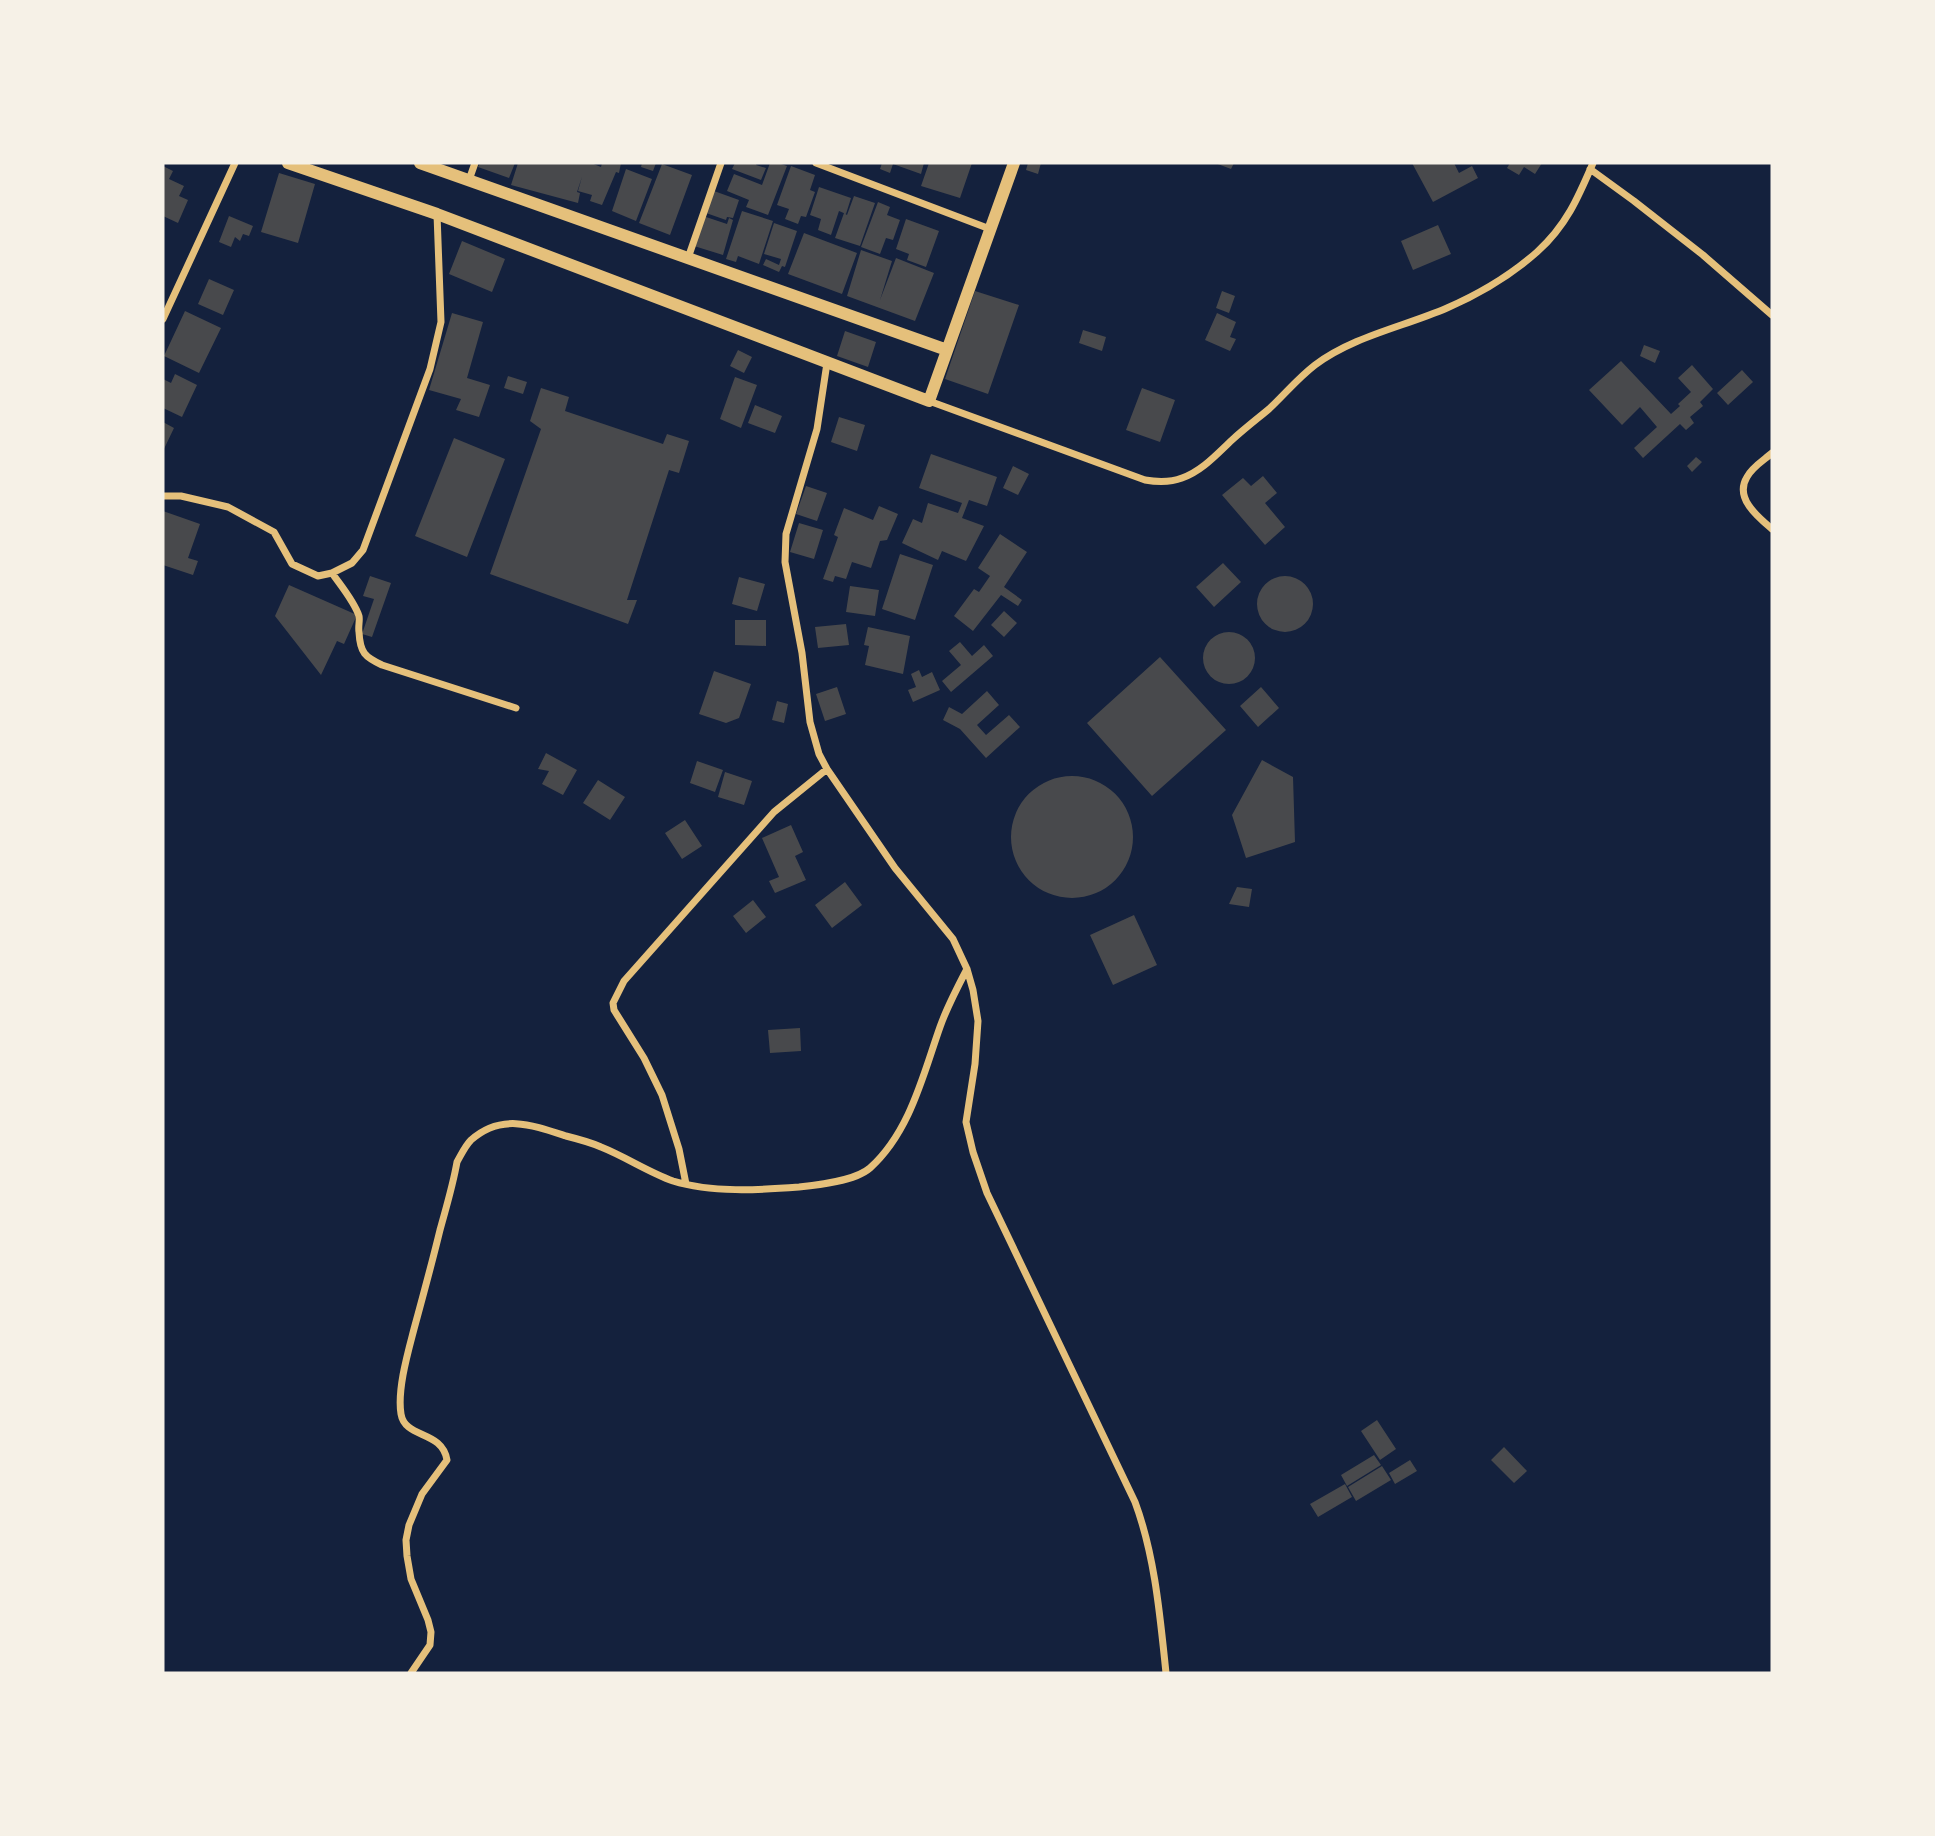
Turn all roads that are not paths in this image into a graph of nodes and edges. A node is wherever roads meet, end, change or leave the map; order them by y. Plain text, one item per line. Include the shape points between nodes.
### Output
1 (236, 163) edge
2 (288, 163) edge
3 (420, 163) edge
4 (475, 163) edge
5 (721, 163) edge
6 (816, 163) edge
7 (1014, 163) edge
8 (1591, 166) edge
9 (469, 180) junction
10 (437, 214) junction
11 (990, 229) junction
12 (688, 258) junction
13 (1772, 315) edge
14 (163, 319) edge
15 (947, 350) junction
16 (827, 363) junction
17 (929, 401) junction
18 (1772, 453) edge
19 (163, 496) edge
20 (1772, 529) edge
21 (332, 573) junction
22 (516, 708) dead end
23 (827, 769) junction
24 (967, 968) junction
25 (687, 1184) junction
26 (411, 1673) edge
27 (1166, 1673) edge

1 - 14 street
2 - 10 street
3 - 9 street
4 - 9 street
5 - 12 street
6 - 11 street
7 - 11 street
8 - 13 street
8 - 17 street via 1561,226 1512,272 1447,308 1332,354 1206,464 1183,478 1145,480
9 - 12 street
10 - 16 street
10 - 21 street via 441,321 430,369 363,550 352,563
11 - 15 street
12 - 15 street
15 - 17 street
16 - 17 street
16 - 23 street via 817,429 784,548 810,722
18 - 20 street via 1747,477 1744,486 1751,508
19 - 21 street via 228,507 274,531 292,564 318,576
21 - 22 street via 360,619 361,648 367,658
23 - 24 street via 901,876 953,939
23 - 25 street via 774,812 624,981 613,1003 662,1095
24 - 25 street via 940,1024 909,1113 869,1169 831,1182 772,1189
24 - 27 street via 978,1021 966,1122 972,1152 1135,1502 1152,1569
25 - 26 street via 600,1146 530,1124 488,1129 470,1141 457,1162 404,1366 400,1412 405,1423 440,1444 447,1460 422,1494 406,1540 411,1578 431,1632 430,1645

